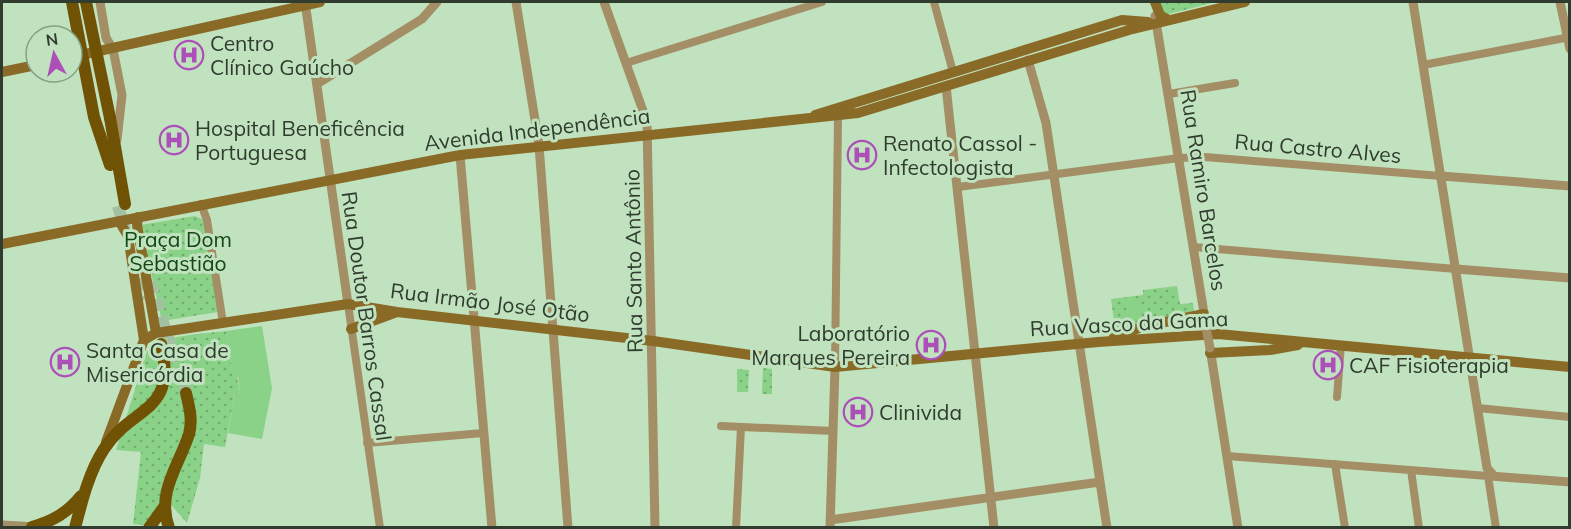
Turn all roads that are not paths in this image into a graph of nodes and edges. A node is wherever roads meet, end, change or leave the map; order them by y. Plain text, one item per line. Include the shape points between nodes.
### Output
1 (72, 2) edge
2 (86, 2) edge
3 (100, 2) edge
4 (320, 2) edge
5 (437, 2) edge
6 (516, 2) edge
7 (604, 2) edge
8 (784, 2) edge
9 (822, 2) edge
10 (934, 2) edge
11 (1153, 2) edge
12 (1245, 2) edge
13 (1413, 2) edge
14 (1560, 2) edge
15 (306, 3) edge
16 (788, 12) junction
17 (1169, 20) junction
18 (1157, 23) junction
19 (1568, 37) edge
20 (113, 49) junction
21 (1569, 49) edge
22 (84, 55) edge
23 (1028, 60) junction
24 (626, 63) junction
25 (1423, 65) junction
26 (24, 67) edge
27 (2, 72) edge
28 (953, 72) junction
29 (1234, 83) dead end
30 (317, 84) junction
31 (946, 86) junction
32 (1169, 94) junction
33 (838, 117) junction
34 (796, 120) junction
35 (649, 135) junction
36 (539, 145) junction
37 (116, 151) junction
38 (460, 155) junction
39 (1179, 158) junction
40 (1054, 174) junction
41 (1441, 176) junction
42 (330, 179) junction
43 (1569, 186) edge
44 (958, 187) junction
45 (201, 204) junction
46 (138, 217) junction
47 (120, 221) junction
48 (2, 244) edge
49 (1193, 247) junction
50 (1456, 268) junction
51 (1569, 278) edge
52 (348, 303) junction
53 (397, 312) junction
54 (1205, 318) junction
55 (474, 320) junction
56 (223, 322) junction
57 (351, 329) junction
58 (554, 330) junction
59 (159, 333) junction
60 (144, 340) junction
61 (653, 341) junction
62 (1098, 342) junction
63 (1310, 342) junction
64 (1079, 343) junction
65 (1341, 345) junction
66 (1210, 351) junction
67 (976, 353) junction
68 (1470, 356) junction
69 (835, 367) junction
70 (1569, 367) edge
71 (186, 393) tunnel mouth
72 (1337, 397) dead end
73 (1478, 408) junction
74 (1569, 417) edge
75 (721, 426) dead end
76 (741, 427) junction
77 (832, 431) junction
78 (483, 433) junction
79 (367, 443) junction
80 (103, 451) junction
81 (1227, 456) junction
82 (1335, 464) junction
83 (1411, 470) junction
84 (1488, 474) junction
85 (1100, 482) junction
86 (1569, 482) edge
87 (85, 490) junction
88 (991, 498) junction
89 (164, 507) junction
90 (830, 524) edge
91 (2, 525) edge
92 (32, 527) edge
93 (49, 528) edge
94 (75, 528) edge
95 (149, 528) edge
96 (169, 528) edge
97 (380, 528) edge
98 (492, 528) edge
99 (568, 528) edge
100 (655, 528) edge
101 (736, 528) edge
102 (994, 528) edge
103 (1107, 528) edge
104 (1238, 528) edge
105 (1345, 528) edge
106 (1419, 528) edge
107 (1496, 528) edge

1 - 37 main road, bridge via 92,107 121,205
2 - 37 main road, bridge
3 - 20 street via 106,38
4 - 15 main road
5 - 30 street via 422,20
6 - 36 street
7 - 24 street, Rua Santo Antônio
8 - 16 street
9 - 16 street
10 - 28 street
11 - 17 main road, Rua Ramiro Barcelos via 1160,15
11 - 18 street, Rua Ramiro Barcelos
12 - 17 main road, Avenida Independência
13 - 25 street
14 - 19 street
15 - 20 main road
15 - 30 street, Rua Doutor Barros Cassal
16 - 24 street
17 - 18 main road, Avenida Independência
18 - 23 main road, Avenida Independência
18 - 28 main road, Avenida Independência via 1122,20
18 - 32 street, Rua Ramiro Barcelos
19 - 21 street
19 - 25 street
20 - 22 main road
20 - 37 street via 122,94
23 - 31 main road, Avenida Independência
23 - 40 street via 1046,123
24 - 35 street, Rua Santo Antônio
25 - 41 street
26 - 27 main road
28 - 34 main road, Avenida Independência
29 - 32 street
30 - 42 street, Rua Doutor Barros Cassal
31 - 33 main road, Avenida Independência
31 - 44 street
32 - 39 street, Rua Ramiro Barcelos
33 - 34 main road, Avenida Independência
33 - 69 street
34 - 35 main road, Avenida Independência
35 - 36 main road, Avenida Independência
35 - 61 street, Rua Santo Antônio
36 - 38 main road, Avenida Independência
36 - 58 street
38 - 42 main road, Avenida Independência
38 - 55 street
39 - 40 street, Rua Castro Alves
39 - 41 street, Rua Castro Alves
39 - 49 street, Rua Ramiro Barcelos
40 - 44 street, Rua Castro Alves
40 - 64 street
41 - 43 street, Rua Castro Alves
41 - 50 street
42 - 45 main road, Avenida Independência
42 - 52 street, Rua Doutor Barros Cassal
44 - 67 street
45 - 46 main road, Avenida Independência
45 - 56 street
46 - 47 main road, Avenida Independência
46 - 59 main road
47 - 48 main road, Avenida Independência
47 - 60 main road via 128,236
49 - 50 street
49 - 54 street, Rua Ramiro Barcelos
50 - 51 street
50 - 68 street
52 - 53 main road, Rua Irmão José Otão
52 - 56 main road, Rua Irmão José Otão
52 - 57 street, Rua Doutor Barros Cassal
53 - 55 main road, Rua Irmão José Otão
53 - 57 main road
54 - 62 main road via 1146,326
54 - 66 street, Rua Ramiro Barcelos, bridge
55 - 58 main road, Rua Irmão José Otão
55 - 78 street
56 - 59 main road, Rua Irmão José Otão
57 - 79 street, Rua Doutor Barros Cassal
58 - 61 main road, Rua Irmão José Otão
58 - 99 street
59 - 60 main road, Rua Irmão José Otão
59 - 80 main road via 165,373 159,397
60 - 80 main road
61 - 69 main road, Rua Irmão José Otão
61 - 100 street, Rua Santo Antônio
62 - 63 main road, Rua Vasco da Gama via 1218,334
62 - 64 main road, Rua Vasco da Gama
63 - 65 main road, Rua Vasco da Gama
63 - 66 main road via 1270,350
64 - 67 main road, Rua Vasco da Gama
64 - 85 street
65 - 68 main road, Rua Vasco da Gama
65 - 72 street
66 - 81 street, Rua Ramiro Barcelos
67 - 69 main road, Rua Vasco da Gama
67 - 88 street
68 - 70 main road, Rua Vasco da Gama
68 - 73 street
69 - 77 street
71 - 89 main road via 189,435 173,468
73 - 74 street
73 - 84 street
75 - 76 street
76 - 77 street
76 - 101 street
77 - 90 street
78 - 79 street
78 - 98 street
79 - 97 street, Rua Doutor Barros Cassal
80 - 87 main road
81 - 82 street
81 - 104 street, Rua Ramiro Barcelos
82 - 83 street
82 - 105 street
83 - 84 street
83 - 106 street
84 - 86 street
84 - 107 street
85 - 88 street
85 - 103 street
87 - 92 main road via 71,508 53,521
87 - 94 main road
88 - 90 street
88 - 102 street
89 - 95 main road
89 - 96 main road
91 - 92 street
92 - 93 street

